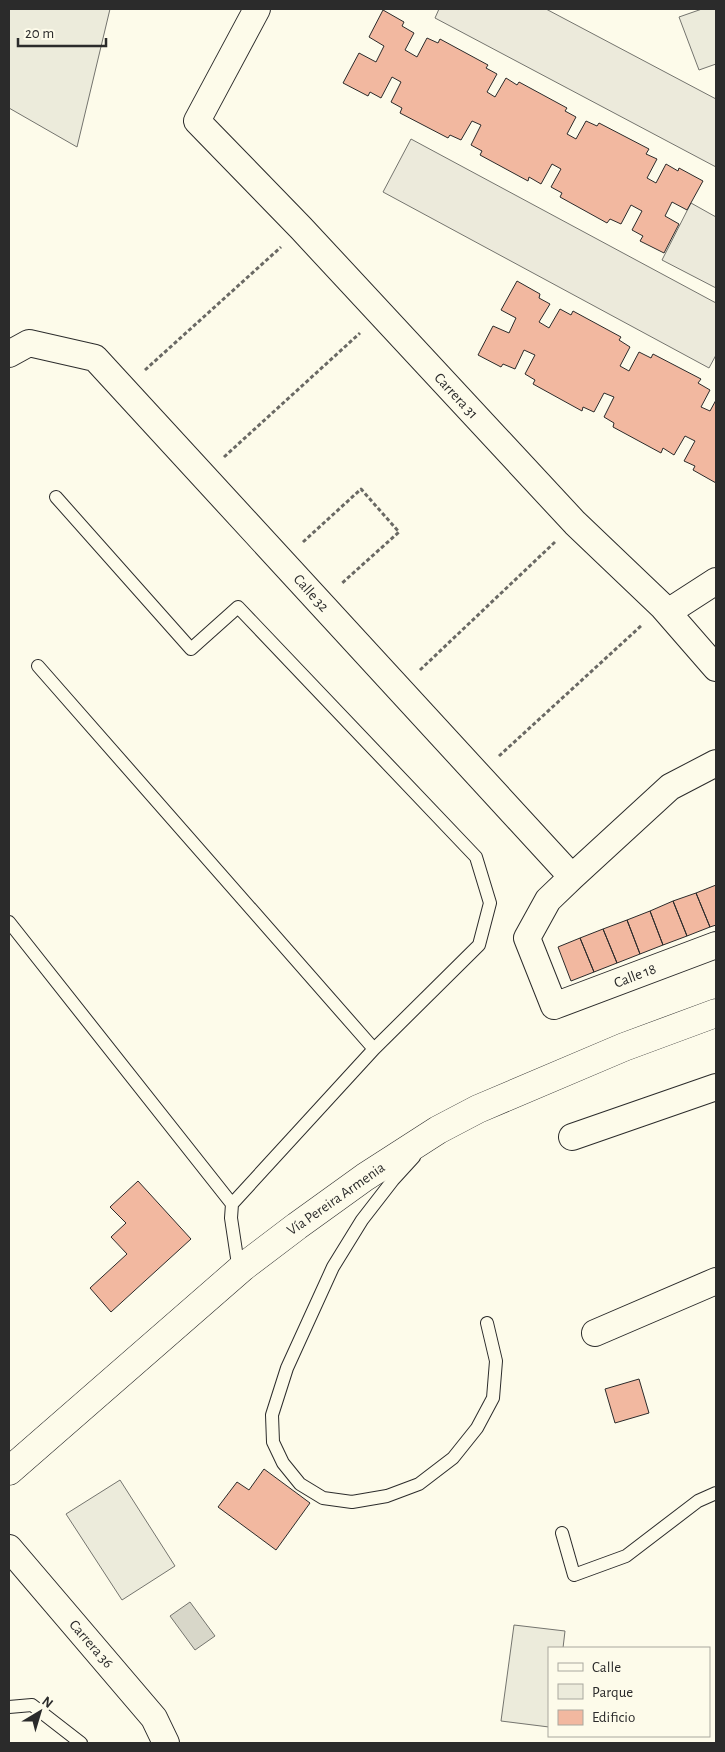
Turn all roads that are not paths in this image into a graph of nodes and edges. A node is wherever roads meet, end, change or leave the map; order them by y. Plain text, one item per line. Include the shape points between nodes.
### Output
1 (257, 9) edge
2 (19, 349) edge
3 (56, 497) dead end
4 (716, 580) edge
5 (665, 609) junction
6 (38, 666) dead end
7 (716, 668) edge
8 (716, 763) edge
9 (572, 877) junction
10 (9, 922) edge
11 (716, 945) edge
12 (716, 1014) edge
13 (374, 1049) junction
14 (716, 1087) edge
15 (438, 1130) junction
16 (572, 1136) dead end
17 (232, 1204) junction
18 (239, 1271) junction
19 (716, 1281) edge
20 (487, 1323) dead end
21 (595, 1334) dead end
22 (9, 1471) edge
23 (716, 1493) edge
24 (562, 1533) dead end
25 (9, 1548) edge
26 (9, 1707) edge
27 (81, 1743) edge
28 (166, 1743) edge

1 - 5 street, Carrera 31 via 197,121 575,523
2 - 9 street, Calle 32 via 95,358
3 - 13 lane via 191,649 238,607 476,857 490,903 479,945
4 - 5 street
5 - 7 street, Carrera 31
6 - 13 lane
8 - 9 street via 670,787
9 - 11 street, Calle 18 via 548,900 527,938 554,1006
10 - 17 lane
12 - 15 main road, Vía Pereira Armenia via 578,1065
13 - 17 lane
14 - 16 street
15 - 18 main road, Vía Pereira Armenia via 358,1182
15 - 20 lane via 362,1220 333,1267 287,1368 272,1415 273,1442 283,1463 300,1484 322,1498 352,1502 387,1496 419,1484 453,1458 477,1428 493,1398 496,1361
17 - 18 lane
18 - 22 main road, Vía Pereira Armenia
19 - 21 street
23 - 24 lane via 698,1501 626,1556 574,1575
25 - 28 street, Carrera 36 via 154,1718
26 - 27 lane via 32,1705

